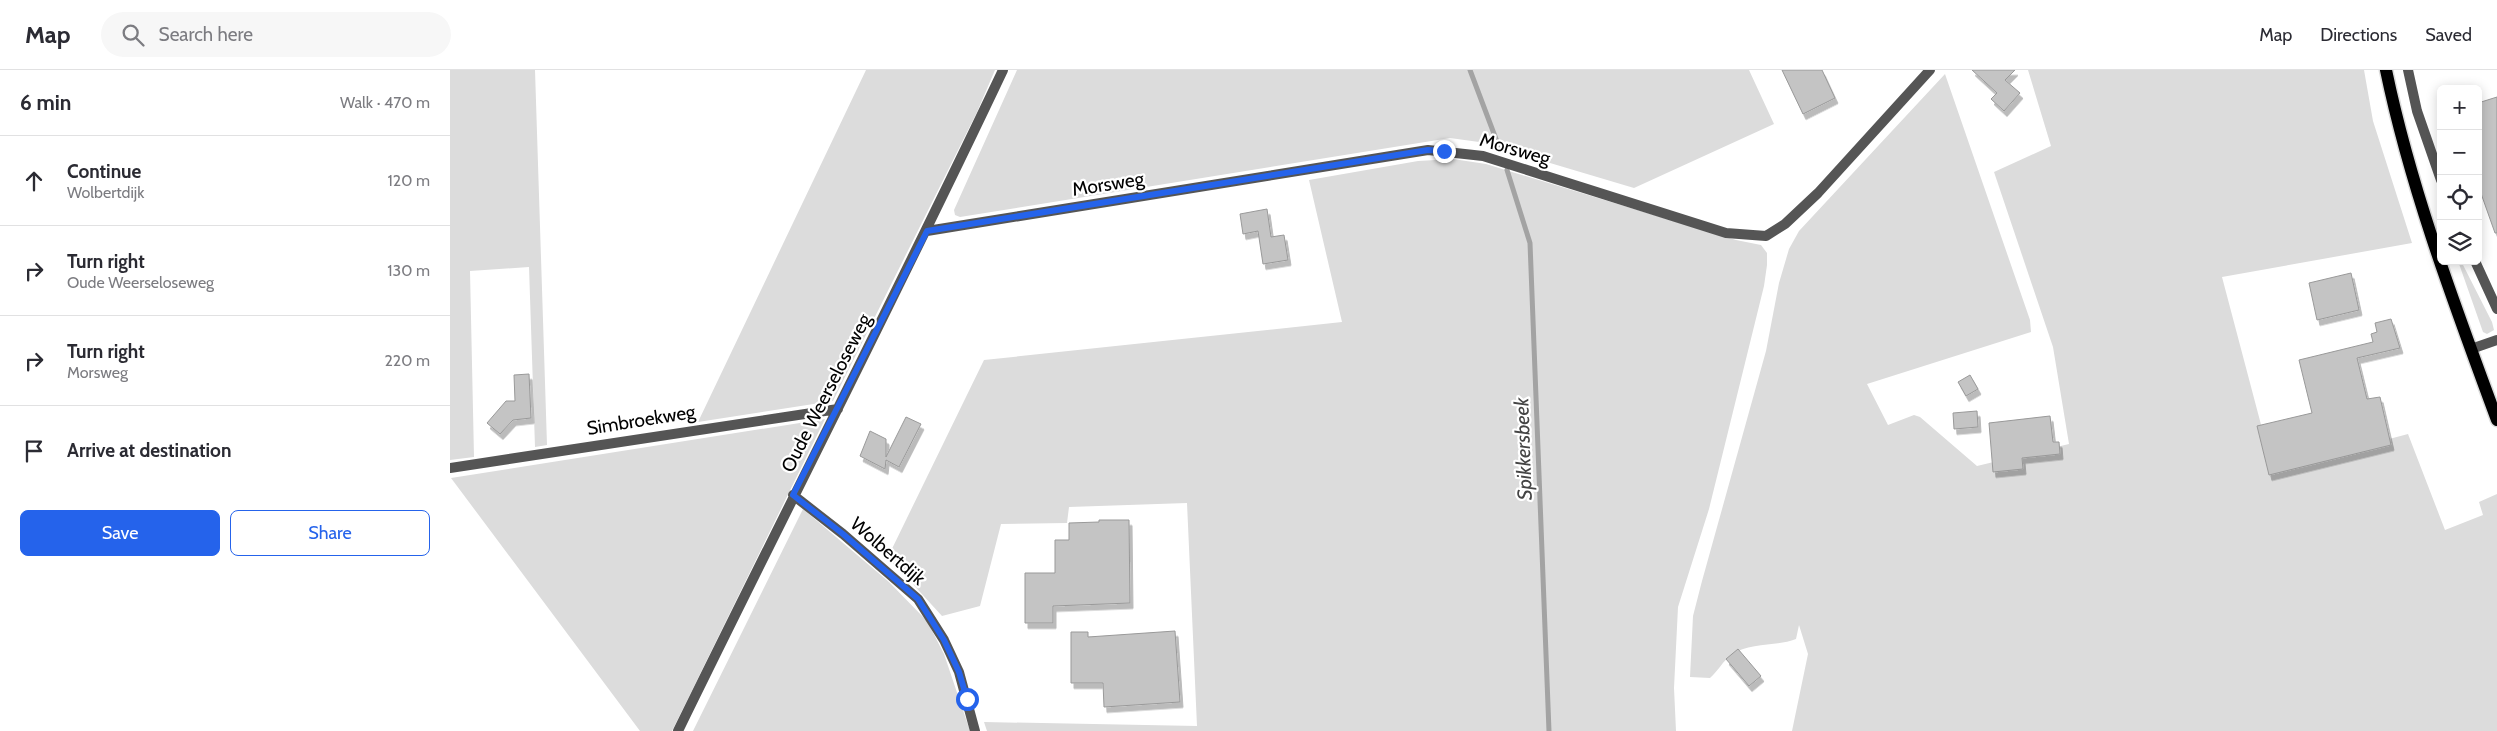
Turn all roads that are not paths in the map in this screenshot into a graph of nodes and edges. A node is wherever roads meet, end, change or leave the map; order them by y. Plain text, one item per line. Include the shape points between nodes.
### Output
1 (1003, 70) edge
2 (1930, 70) edge
3 (2386, 70) edge
4 (2408, 70) edge
5 (2439, 175) edge
6 (927, 231) junction
7 (2477, 265) edge
8 (2497, 309) edge
9 (2497, 340) edge
10 (2471, 349) junction
11 (838, 408) junction
12 (2497, 420) edge
13 (450, 468) edge
14 (793, 495) junction
15 (678, 731) edge
16 (975, 731) edge

1 - 6 street, Oude Weerseloseweg
2 - 6 street, Morsweg via 1818,193 1785,224 1766,236 1726,233 1482,156 1428,150
3 - 10 main road via 2414,180
4 - 5 street via 2417,111
6 - 11 street, Oude Weerseloseweg
7 - 8 street
9 - 10 street
10 - 12 main road
11 - 13 street, Simbroekweg
11 - 14 street, Oude Weerseloseweg
14 - 15 street, Oude Weerseloseweg
14 - 16 street, Wolbertdijk via 918,599 944,640 959,672

